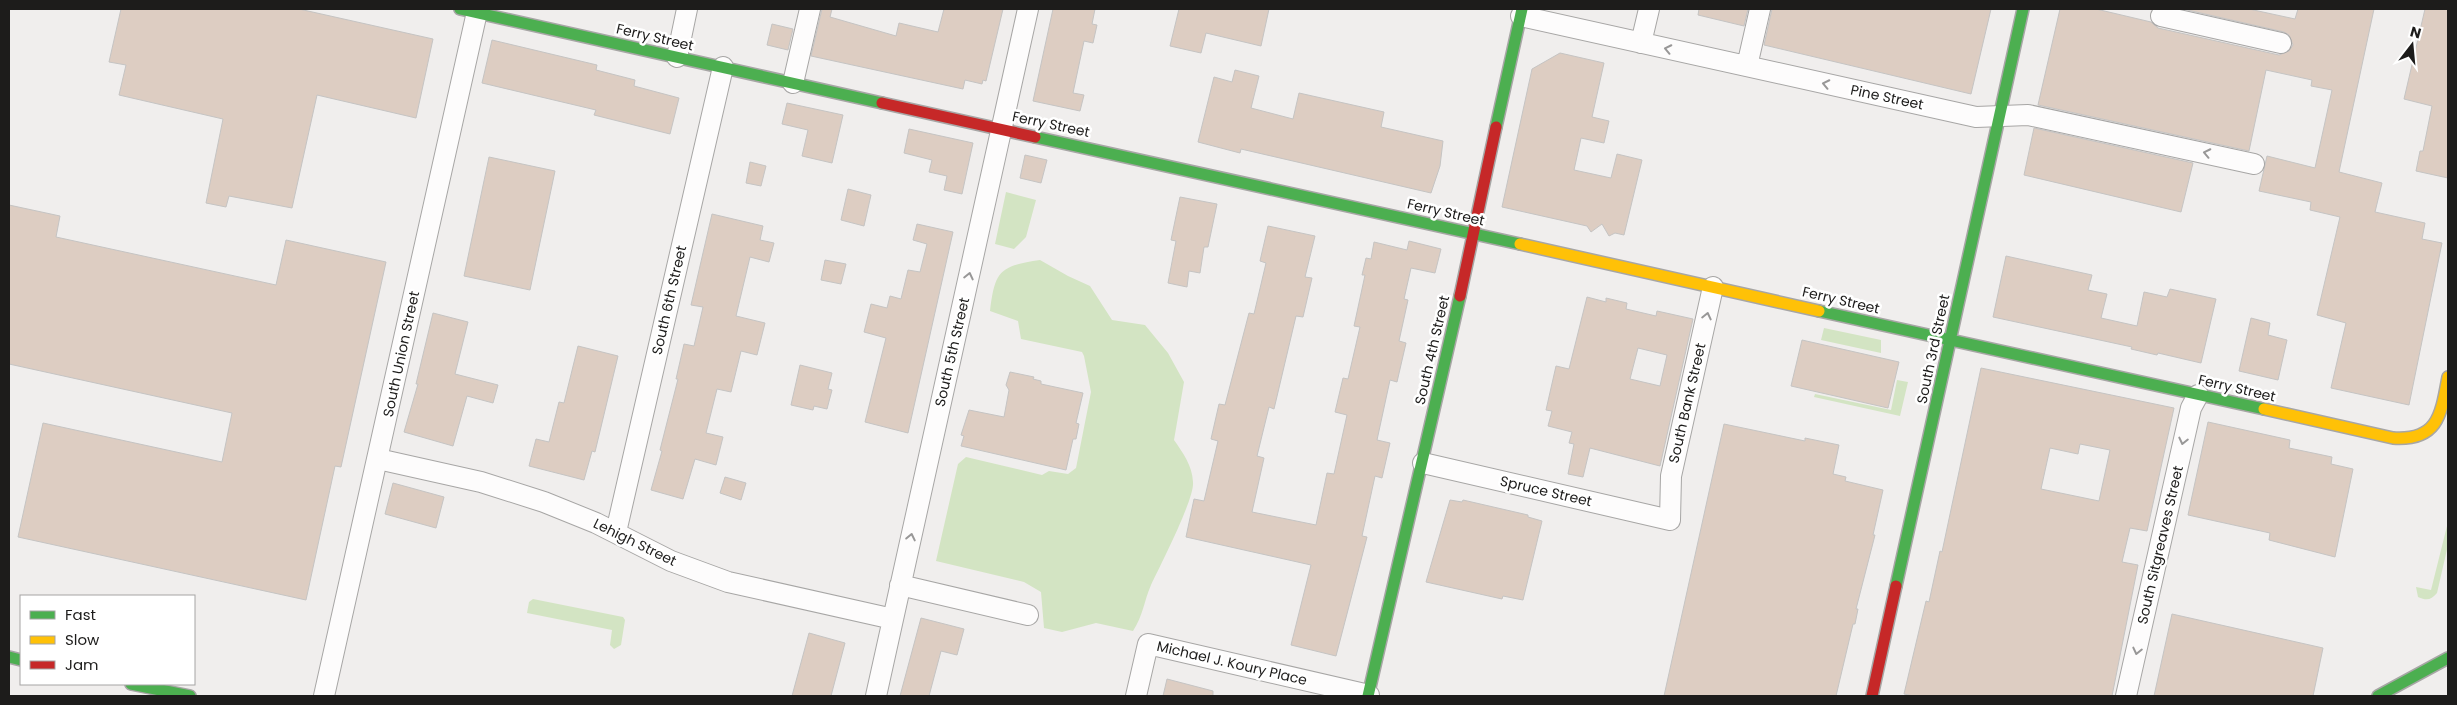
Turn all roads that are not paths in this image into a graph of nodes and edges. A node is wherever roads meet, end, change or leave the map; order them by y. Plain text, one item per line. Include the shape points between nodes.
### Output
1 (687, 9) edge
2 (810, 9) edge
3 (1028, 9) edge
4 (1649, 9) edge
5 (1760, 9) edge
6 (2023, 9) edge
7 (469, 11) edge
8 (1522, 13) edge
9 (2161, 16) dead end
10 (1641, 43) junction
11 (2281, 43) dead end
12 (677, 57) junction
13 (1747, 66) junction
14 (723, 67) junction
15 (793, 82) junction
16 (1999, 116) junction
17 (1002, 129) junction
18 (2254, 164) dead end
19 (1474, 234) junction
20 (1713, 287) junction
21 (1950, 340) junction
22 (2448, 377) edge
23 (2198, 395) junction
24 (378, 459) junction
25 (1423, 463) junction
26 (1670, 520) joint
27 (616, 532) junction
28 (900, 585) junction
29 (1028, 614) dead end
30 (893, 620) junction
31 (2448, 658) edge
32 (136, 685) edge
33 (1369, 695) edge
34 (190, 696) edge
35 (324, 696) edge
36 (876, 696) edge
37 (1136, 696) edge
38 (1872, 696) edge
39 (2126, 696) edge
40 (2378, 696) edge

1 - 12 street
2 - 15 street
3 - 17 street, South 5th Street
4 - 10 street
5 - 13 street
6 - 16 main road, South 3rd Street
7 - 12 main road, Ferry Street
7 - 24 street, South Union Street
8 - 10 street, Pine Street
8 - 19 main road, South 4th Street
9 - 11 street
13 -> 10 street, Pine Street
12 - 14 main road, Ferry Street
16 -> 13 street, Pine Street via 1976,117
14 - 15 main road, Ferry Street
14 - 27 street, South 6th Street
15 - 17 main road, Ferry Street
18 -> 16 street, Pine Street via 2028,115
16 - 21 main road, South 3rd Street
17 - 19 main road, Ferry Street
28 -> 17 street, South 5th Street
19 - 20 main road, Ferry Street
19 - 25 main road, South 4th Street
20 - 21 main road, Ferry Street
26 -> 20 street, South Bank Street via 1671,476
21 - 23 main road, Ferry Street
21 - 38 main road, South 3rd Street
22 - 23 main road, Ferry Street via 2434,427 2408,440
23 -> 39 street, South Sitgreaves Street via 2191,408
24 - 27 street, Lehigh Street via 497,487 571,512
24 - 35 street, South Union Street
25 - 26 street, Spruce Street
25 - 33 main road, South 4th Street
27 - 30 street, Lehigh Street via 715,578
28 - 29 street
28 - 30 street, South 5th Street
30 - 36 street, South 5th Street
31 - 40 main road
32 - 34 main road
33 - 37 street, Michael J. Koury Place via 1148,644

